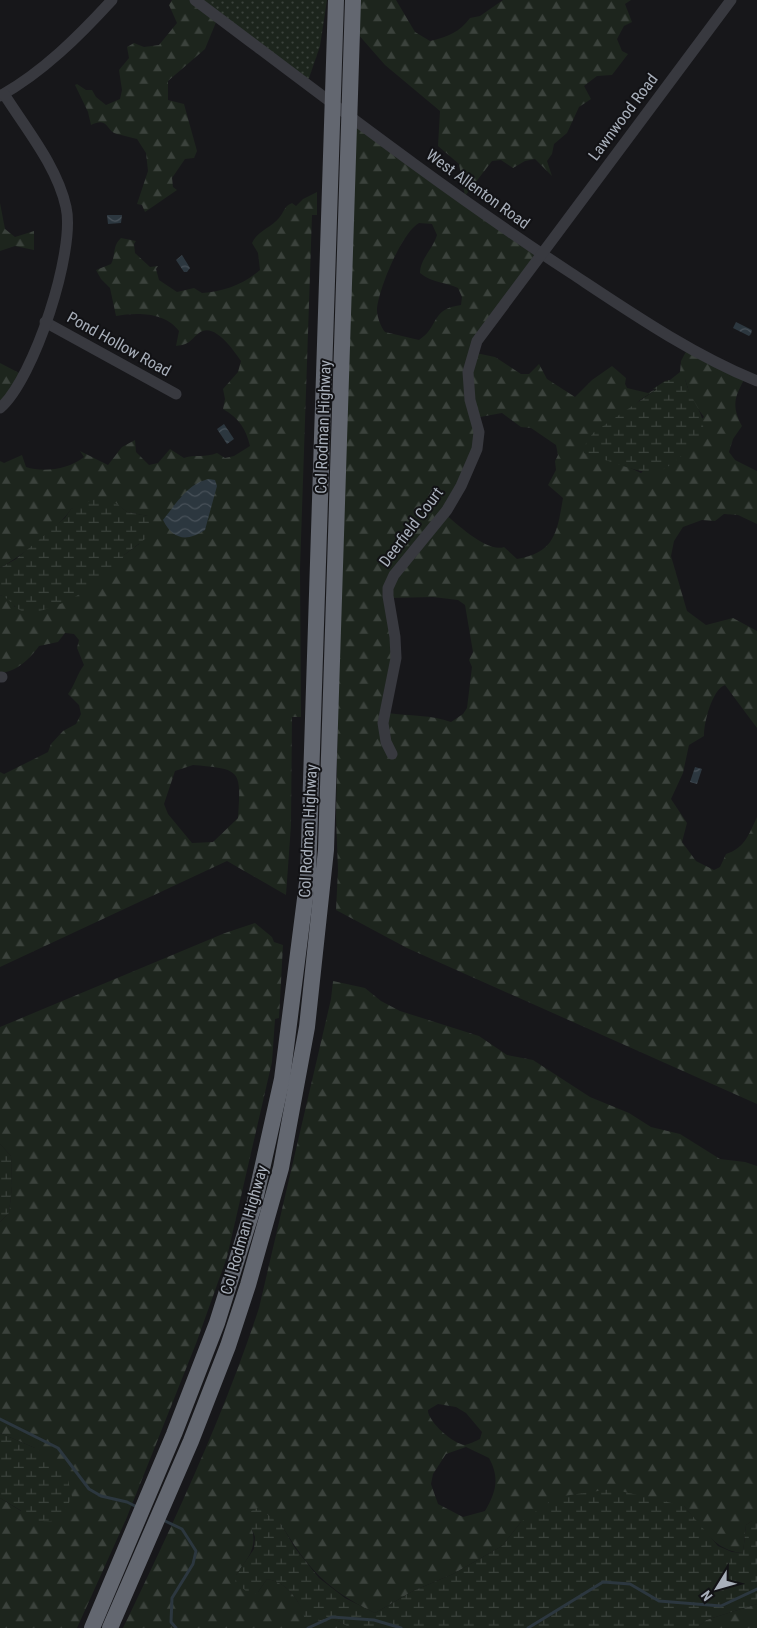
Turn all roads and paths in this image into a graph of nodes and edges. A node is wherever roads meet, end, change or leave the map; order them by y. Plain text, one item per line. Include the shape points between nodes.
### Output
1 (112, 0) edge
2 (195, 0) edge
3 (336, 0) edge
4 (353, 0) edge
5 (731, 0) edge
6 (2, 95) edge
7 (331, 101) junction
8 (349, 114) junction
9 (540, 253) junction
10 (45, 322) junction
11 (757, 381) edge
12 (176, 394) dead end
13 (0, 408) edge
14 (392, 754) dead end
15 (92, 1628) edge
16 (110, 1628) edge

1 - 6 street via 60,52
2 - 7 street, West Allenton Road
3 - 7 highway, Col Rodman Highway
4 - 8 highway, Col Rodman Highway
5 - 9 street, Lawnwood Road
6 - 10 street via 50,168 66,208 66,249
7 - 8 street, West Allenton Road
7 - 15 highway, Col Rodman Highway via 308,875 290,1028 269,1142 236,1266 217,1323
8 - 9 street, West Allenton Road
8 - 16 highway, Col Rodman Highway via 326,850 307,1026 281,1168 259,1249 208,1400
9 - 11 street, West Allenton Road via 713,361
9 - 14 street, Deerfield Court via 484,330 472,353 468,390 479,440 461,486 442,517 394,575 388,588 396,658 383,723
10 - 12 street, Pond Hollow Road
10 - 13 street via 25,374

